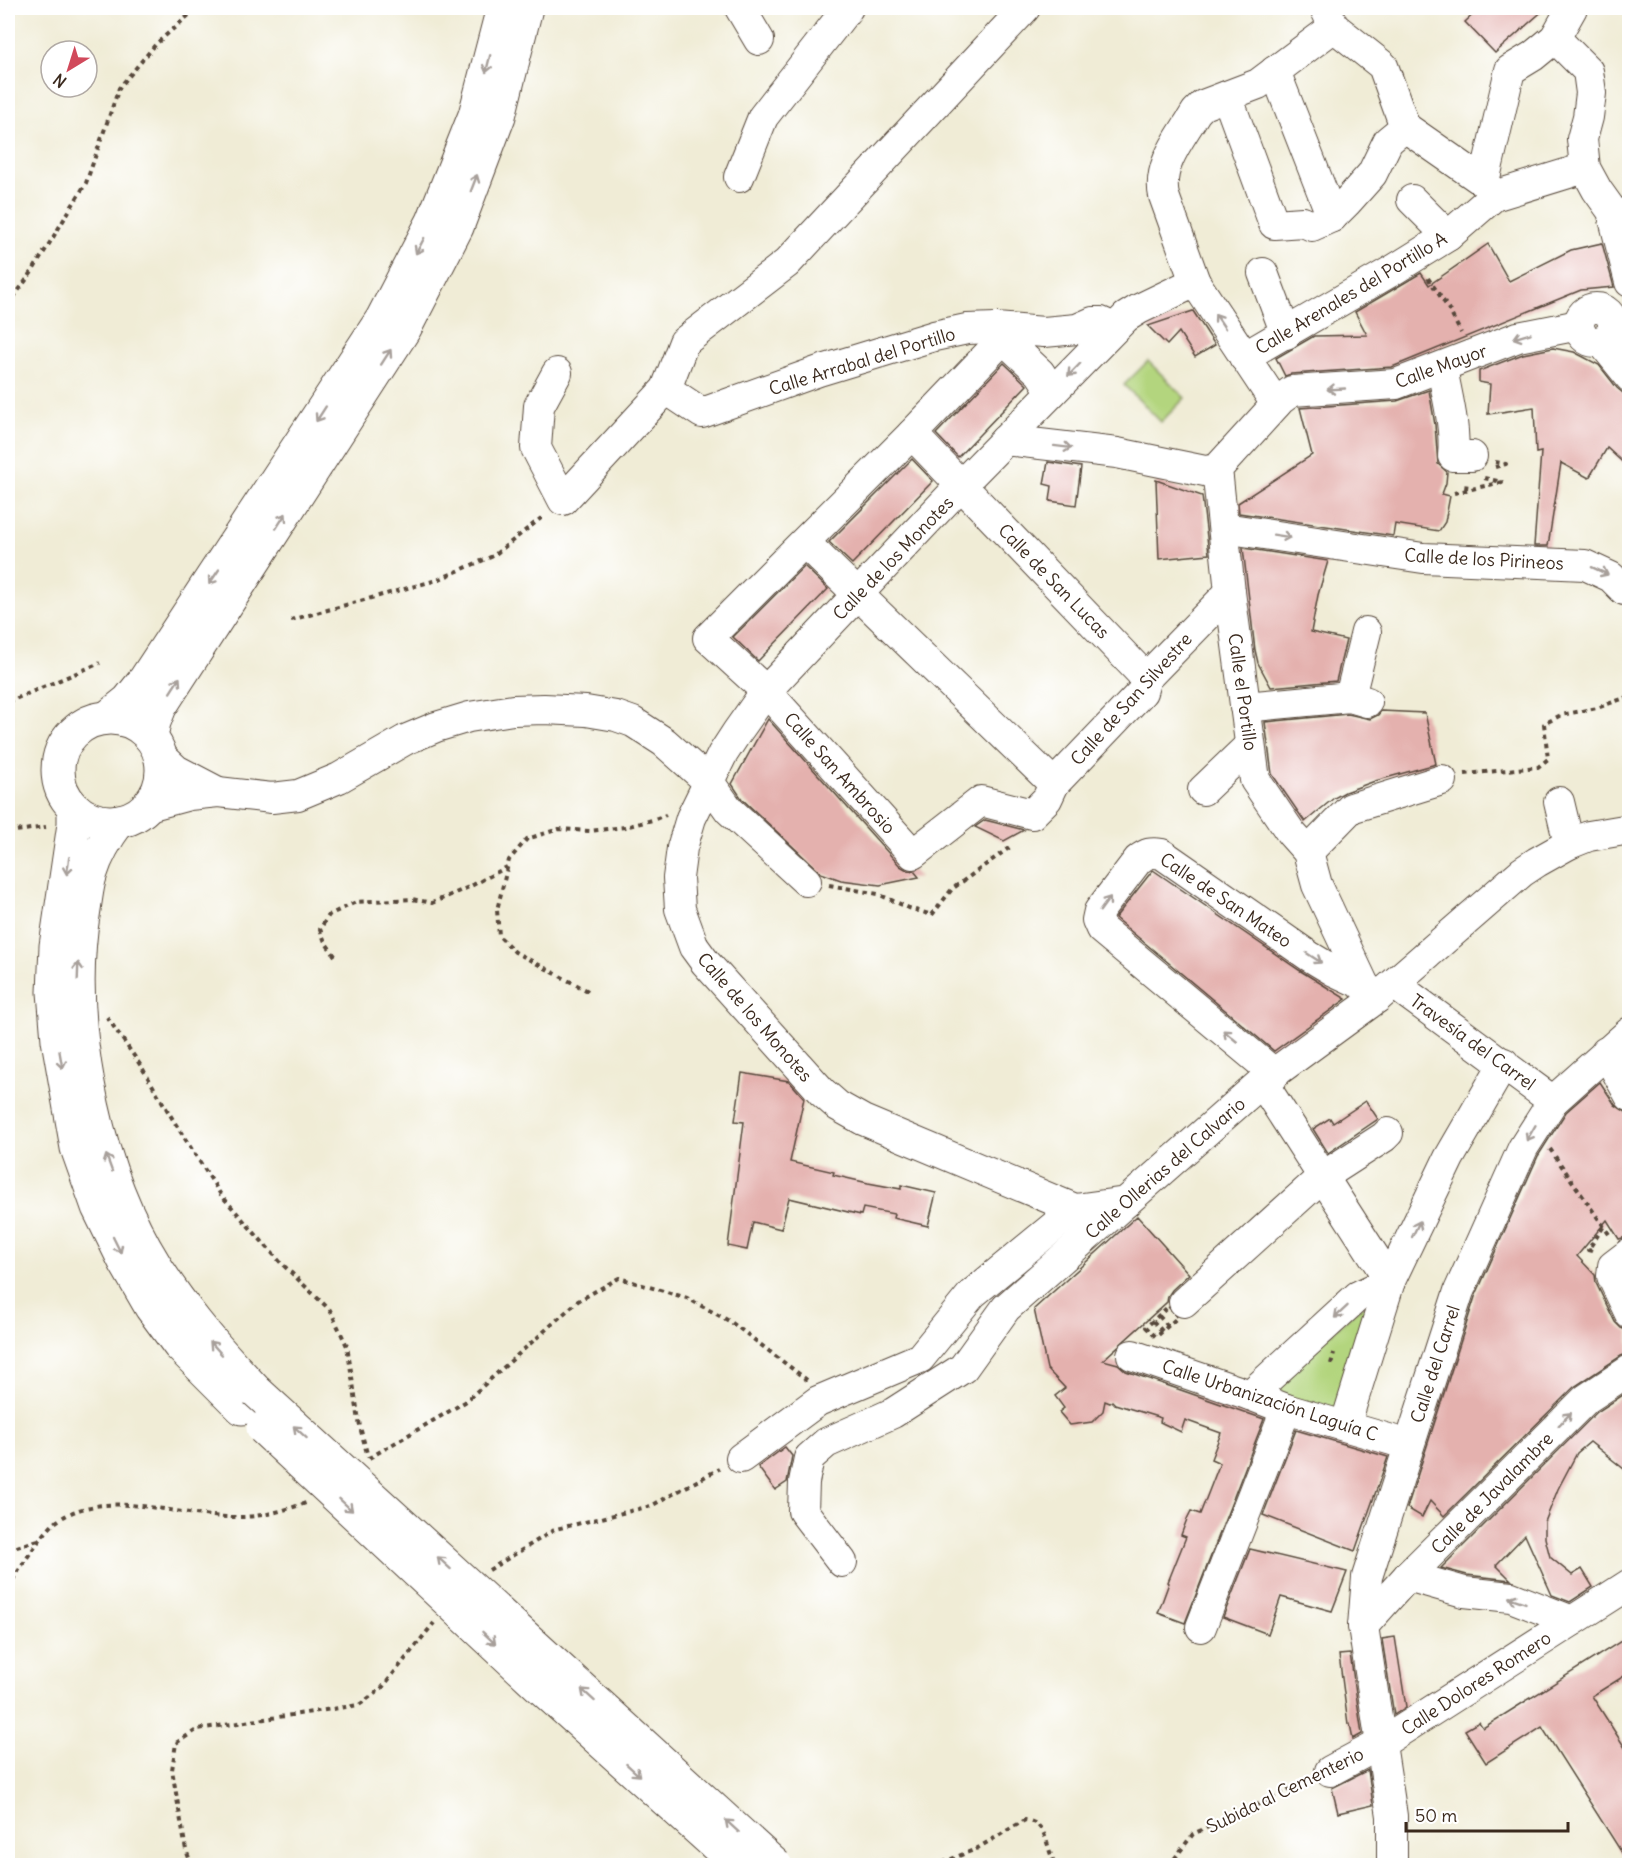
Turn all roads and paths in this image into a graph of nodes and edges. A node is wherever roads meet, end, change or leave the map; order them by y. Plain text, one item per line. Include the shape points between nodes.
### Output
1 (197, 8) edge
2 (502, 8) edge
3 (526, 8) edge
4 (740, 8) edge
5 (848, 8) edge
6 (1025, 8) edge
7 (1572, 8) edge
8 (1329, 17) edge
9 (1555, 38) junction
10 (759, 40) dead end
11 (1275, 71) junction
12 (1227, 96) junction
13 (1405, 128) junction
14 (1585, 168) junction
15 (738, 177) dead end
16 (1489, 189) junction
17 (1617, 198) edge
18 (1412, 200) dead end
19 (1332, 217) junction
20 (1448, 236) junction
21 (1413, 258) junction
22 (1263, 273) dead end
23 (1195, 282) junction
24 (1629, 282) edge
25 (8, 306) edge
26 (1617, 312) edge
27 (1114, 328) junction
28 (1590, 333) junction
29 (1286, 334) junction
30 (1472, 355) junction
31 (1244, 357) junction
32 (1442, 368) junction
33 (557, 373) dead end
34 (1629, 377) edge
35 (666, 389) junction
36 (1052, 392) junction
37 (1288, 398) junction
38 (912, 434) junction
39 (1005, 440) junction
40 (1472, 456) dead end
41 (1217, 469) junction
42 (962, 484) junction
43 (563, 500) junction
44 (1224, 528) junction
45 (805, 543) junction
46 (1230, 592) junction
47 (858, 594) junction
48 (1628, 597) edge
49 (291, 620) dead end
50 (1366, 632) dead end
51 (100, 663) dead end
52 (1146, 678) junction
53 (766, 691) junction
54 (1629, 696) edge
55 (8, 702) edge
56 (1245, 707) junction
57 (108, 717) junction
58 (1250, 744) junction
59 (156, 746) junction
60 (1442, 780) joint
61 (709, 782) junction
62 (1054, 784) junction
63 (1203, 790) dead end
64 (218, 792) junction
65 (1559, 802) dead end
66 (148, 806) junction
67 (74, 816) junction
68 (691, 818) junction
69 (119, 821) junction
70 (1629, 829) edge
71 (8, 832) edge
72 (1569, 844) junction
73 (1013, 845) dead end
74 (1308, 852) junction
75 (913, 854) joint
76 (507, 867) junction
77 (806, 881) joint
78 (335, 956) dead end
79 (1378, 989) junction
80 (588, 991) dead end
81 (101, 1007) dead end
82 (1629, 1032) edge
83 (1606, 1052) junction
84 (1504, 1063) junction
85 (1268, 1078) junction
86 (1629, 1096) edge
87 (1553, 1101) junction
88 (1534, 1127) junction
89 (1388, 1133) dead end
90 (1322, 1177) junction
91 (1126, 1202) junction
92 (1075, 1209) junction
93 (1604, 1226) junction
94 (1620, 1245) edge
95 (1594, 1251) dead end
96 (1390, 1281) junction
97 (1184, 1302) dead end
98 (1629, 1313) edge
99 (1153, 1321) junction
100 (1150, 1331) dead end
101 (1163, 1332) junction
102 (1156, 1337) dead end
103 (1132, 1355) dead end
104 (1333, 1355) dead end
105 (1321, 1360) dead end
106 (1330, 1364) junction
107 (1338, 1366) dead end
108 (1629, 1370) edge
109 (1250, 1395) junction
110 (829, 1397) junction
111 (249, 1400) junction
112 (1286, 1409) junction
113 (1345, 1426) junction
114 (1409, 1445) junction
115 (369, 1458) junction
116 (741, 1458) joint
117 (376, 1466) dead end
118 (370, 1467) dead end
119 (316, 1500) dead end
120 (41, 1539) junction
121 (8, 1550) edge
122 (842, 1562) dead end
123 (487, 1571) dead end
124 (1408, 1576) junction
125 (1629, 1584) edge
126 (8, 1588) edge
127 (438, 1618) dead end
128 (1572, 1621) junction
129 (1363, 1626) junction
130 (1201, 1627) dead end
131 (1380, 1744) junction
132 (1330, 1771) joint
133 (192, 1866) edge
134 (739, 1866) edge
135 (776, 1866) edge
136 (934, 1866) edge
137 (1057, 1866) edge
138 (1169, 1866) edge
139 (1392, 1866) edge

1 - 25 path via 156,44 119,88 86,183
2 -> 57 highway via 475,115 433,221 382,319 144,681
59 -> 3 highway via 154,722 160,707 405,328 458,227 499,116
4 - 10 street
5 - 15 street via 763,117
6 - 35 street via 787,263 684,342
7 - 9 street
8 - 11 street
8 - 13 street via 1383,66
9 - 14 street via 1588,71 1591,93 1582,139
9 - 16 street via 1510,70
11 - 12 street via 1258,84
11 - 19 street
12 - 19 street via 1274,224 1303,222 1312,226
12 - 23 street via 1203,105 1196,112 1162,176 1164,196
13 - 16 street
13 - 19 street via 1388,141 1372,174
14 - 16 street, Calle Arenales del Portillo A
14 - 17 street
16 - 20 street, Calle Arenales del Portillo A
17 - 24 street via 1612,211
18 - 20 street
20 - 21 street, Calle Arenales del Portillo A
21 - 29 street, Calle Arenales del Portillo A
21 - 30 path via 1449,308
22 - 29 street
23 - 27 street via 1138,309
31 -> 23 street
26 - 28 street via 1610,335
27 - 35 street, Calle Arrabal del Portillo via 1093,322 1077,329 1044,332 967,329 819,371 702,413
27 -> 36 street, Calle de los Monotes
28 -> 30 street, Calle Mayor via 1518,337
28 - 34 street
29 - 31 street, Calle Arenales del Portillo A
30 - 32 street, Calle Mayor
31 - 37 street
32 -> 37 street, Calle Mayor via 1389,386
32 - 40 street via 1452,421 1453,456
33 - 43 street via 539,406 536,448
35 - 43 street
36 - 38 street via 1040,373 1008,342 1001,341
36 - 39 street, Calle de los Monotes
37 - 41 street
38 - 42 street, Calle de San Lucas
38 - 45 street
39 -> 41 street via 1117,453 1204,471
39 - 42 street, Calle de los Monotes
41 - 44 street, Calle el Portillo
42 - 47 street, Calle de los Monotes
42 - 52 street, Calle de San Lucas
43 - 49 path via 493,556 437,580
44 - 46 street, Calle el Portillo
44 -> 48 street, Calle de los Pirineos via 1423,558 1585,565 1611,577
45 - 47 street
45 - 53 street, Calle San Ambrosio via 708,638
46 - 52 street, Calle de San Silvestre
46 - 56 street, Calle el Portillo
47 - 53 street, Calle de los Monotes
47 - 62 street
50 - 56 street via 1359,700
51 - 55 path
52 - 62 street, Calle de San Silvestre via 1142,692
53 - 61 street, Calle de los Monotes
53 - 75 street, Calle San Ambrosio
54 - 60 path via 1561,715 1544,724 1548,759 1538,767
56 - 58 street, Calle el Portillo
57 - 59 highway via 139,726
57 - 67 highway via 76,730 58,760 58,777
58 - 63 street
58 - 74 street, Calle el Portillo via 1255,780
59 - 64 street via 176,770
59 - 66 highway via 163,768 156,795
60 - 74 street via 1351,808
61 - 64 street via 664,742 633,722 586,711 544,709 469,717 436,727 298,795 272,798
61 - 68 street, Calle de los Monotes
61 - 77 street via 729,810
62 - 75 street, Calle de San Silvestre via 1047,800 1032,814 981,801
64 - 66 street
65 - 72 street
66 - 69 highway
67 - 69 highway
67 - 71 path
67 -> 111 highway via 56,946 54,992 58,1040 77,1148 98,1207 152,1307 179,1345
68 - 76 path via 678,810 625,827 559,829 527,839
68 - 92 street, Calle de los Monotes via 678,878 680,909 694,947 822,1092 863,1120
111 -> 69 highway via 170,1291 143,1246 98,1135 81,1035 77,975 90,874 102,845
70 - 72 street, Calle Ollerias del Calvario via 1599,833
72 - 79 street, Calle Ollerias del Calvario via 1522,872
73 - 77 path via 952,889 932,915 878,894
74 - 79 street, Calle el Portillo via 1317,885
76 - 78 path via 432,903 412,899 356,902 328,915 320,929
76 - 80 path via 497,909 500,936 515,952
79 - 84 street, Travesía del Carrel
79 - 85 street, Calle Ollerias del Calvario
85 -> 79 street, Calle de San Mateo via 1101,929 1099,911 1138,860 1153,852 1162,854 1309,956
81 - 115 path via 221,1195 281,1263 330,1310 347,1346
82 - 83 street, Calle del Carrel
83 - 86 street
83 - 87 street, Calle del Carrel
84 - 87 street, Travesía del Carrel
96 -> 84 street via 1449,1158
85 - 90 street, Calle de San Mateo
85 - 91 street, Calle Ollerias del Calvario
87 - 88 street, Calle del Carrel
88 - 93 path
88 -> 114 street, Calle del Carrel via 1459,1291
89 - 90 street
90 - 96 street, Calle de San Mateo
90 - 97 street
91 - 92 street
91 - 122 street, Calle Ollerias del Calvario via 1006,1308 963,1368 893,1413 826,1443 809,1458 803,1512
92 - 110 street via 972,1294 920,1358
93 - 94 path
93 - 95 path via 1588,1250
94 - 98 street via 1612,1276
96 -> 109 street via 1358,1296
96 - 113 street
99 - 100 path via 1146,1327
99 - 101 path
99 - 101 path via 1159,1316 1168,1326
101 - 102 path
103 - 109 street, Calle Urbanización Laguía C
104 - 106 path
105 - 106 path
106 - 107 path
124 -> 108 street, Calle de Javalambre via 1586,1399
109 - 112 street, Calle Urbanización Laguía C
110 - 115 path via 722,1317 687,1298 619,1278 578,1301 465,1402
110 - 116 street
111 -> 134 highway, bridge via 537,1684
135 -> 111 highway, bridge
112 - 113 street, Calle Urbanización Laguía C
112 - 130 street
113 - 114 street, Calle Urbanización Laguía C
114 - 129 street, Calle del Carrel via 1367,1577
115 - 117 path
115 - 118 path
116 - 123 path via 651,1506 556,1529
119 - 120 path via 266,1516 228,1518 103,1504 72,1512 54,1522
120 - 121 path
120 - 126 path
128 -> 124 street, Calle Dolores Romero via 1511,1597 1464,1592
124 - 129 street, Calle de Javalambre
125 - 128 street, Calle Dolores Romero
127 - 133 path via 381,1689 359,1705 198,1729 176,1743 172,1770
128 - 131 street, Calle Dolores Romero
129 - 131 street, Calle del Carrel
131 - 132 street, Subida al Cementerio
131 - 139 street, Calle del Carrel via 1392,1816
132 - 138 path, Subida al Cementerio via 1193,1834
136 - 137 path via 976,1849 1025,1820 1042,1828

